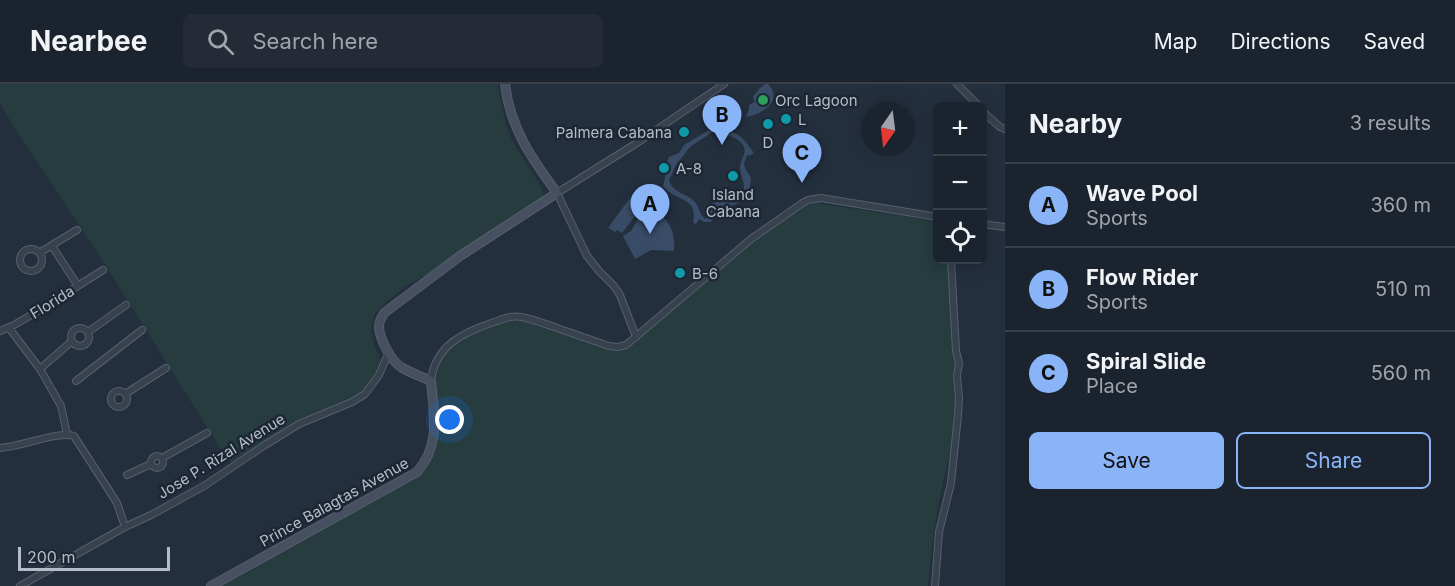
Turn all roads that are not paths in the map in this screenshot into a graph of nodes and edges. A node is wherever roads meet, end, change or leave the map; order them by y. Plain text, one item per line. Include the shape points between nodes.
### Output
1 (505, 84) edge
2 (724, 84) edge
3 (957, 84) edge
4 (974, 102) edge
5 (987, 115) edge
6 (1005, 129) edge
7 (556, 193) junction
8 (933, 216) edge
9 (987, 225) edge
10 (1005, 227) edge
11 (77, 230) dead end
12 (52, 246) junction
13 (39, 253) dead end
14 (951, 264) edge
15 (103, 270) dead end
16 (78, 286) junction
17 (126, 304) dead end
18 (9, 328) junction
19 (142, 330) dead end
20 (0, 331) edge
21 (88, 332) junction
22 (636, 338) junction
23 (72, 341) junction
24 (388, 352) junction
25 (166, 368) dead end
26 (40, 369) junction
27 (76, 381) dead end
28 (431, 381) junction
29 (125, 394) dead end
30 (207, 433) dead end
31 (67, 434) junction
32 (0, 448) edge
33 (127, 475) dead end
34 (126, 527) junction
35 (20, 586) edge
36 (211, 586) edge
37 (935, 586) edge

1 - 7 main road via 518,133
2 - 7 street
3 - 4 street
5 - 6 street
7 - 22 street via 587,256 620,295
7 - 24 main road via 460,255 384,313 379,326
8 - 22 street via 821,198 808,200 751,239
9 - 10 street
11 - 12 street
12 - 13 street
12 - 16 street
14 - 37 street via 959,398
15 - 16 street, Florida
16 - 18 street, Florida
17 - 21 street
18 - 20 street, Florida
18 - 26 street
19 - 27 street
21 - 23 street via 84,345
21 - 23 street via 75,329
22 - 28 street via 614,347 520,316 508,317 470,330 452,342 434,366
23 - 26 street
24 - 28 main road via 399,366
24 - 34 street, Jose P. Rizal Avenue via 379,375 365,394 299,424 204,486
25 - 29 street
26 - 31 street via 61,406
28 - 36 main road, Prince Balagtas Avenue via 434,439 430,455 417,472
30 - 33 street via 162,458 154,456 151,464
31 - 32 street
31 - 34 street via 74,436 117,502
34 - 35 street, Jose P. Rizal Avenue

